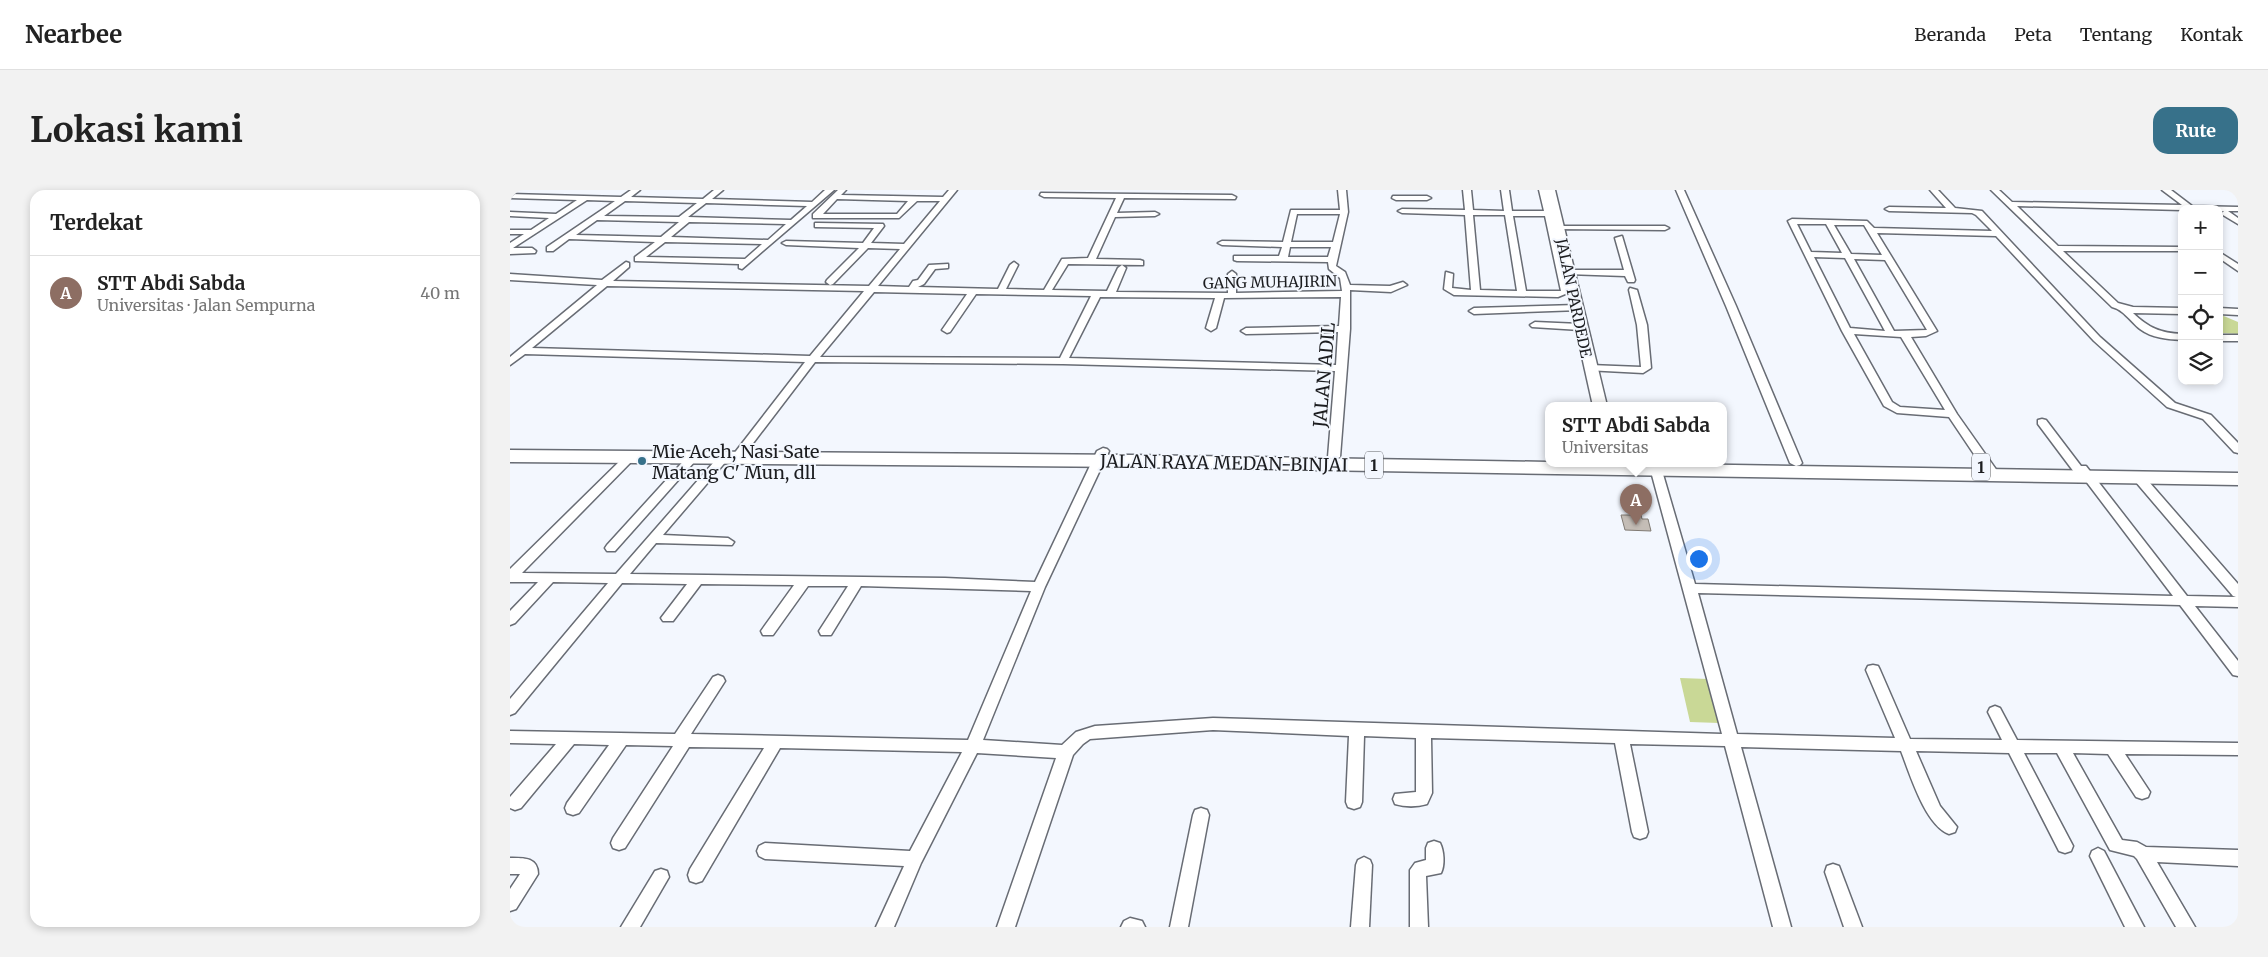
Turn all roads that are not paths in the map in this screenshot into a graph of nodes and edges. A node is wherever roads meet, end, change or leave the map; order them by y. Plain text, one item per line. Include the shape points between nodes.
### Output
1 (636, 190) edge
2 (719, 190) edge
3 (1342, 190) edge
4 (1467, 190) edge
5 (1505, 190) edge
6 (1543, 190) edge
7 (1550, 190) edge
8 (1680, 190) edge
9 (1934, 190) edge
10 (1995, 190) edge
11 (2166, 190) edge
12 (836, 193) edge
13 (510, 194) edge
14 (949, 194) edge
15 (1427, 194) edge
16 (921, 195) edge
17 (1044, 195) dead end
18 (587, 196) junction
19 (1121, 196) junction
20 (626, 197) junction
21 (1232, 197) dead end
22 (1396, 198) dead end
23 (704, 201) junction
24 (813, 204) junction
25 (2010, 204) junction
26 (2186, 205) edge
27 (2178, 208) edge
28 (1889, 209) dead end
29 (2223, 209) edge
30 (2238, 209) edge
31 (1344, 210) junction
32 (1953, 210) junction
33 (1402, 211) dead end
34 (1428, 212) junction
35 (1469, 213) junction
36 (1508, 213) junction
37 (2226, 213) dead end
38 (510, 214) edge
39 (1155, 214) dead end
40 (1552, 214) junction
41 (1111, 215) junction
42 (559, 216) junction
43 (597, 218) junction
44 (683, 220) junction
45 (793, 222) junction
46 (1829, 222) junction
47 (2238, 222) edge
48 (818, 225) dead end
49 (1559, 228) junction
50 (1665, 228) dead end
51 (1871, 230) junction
52 (510, 232) edge
53 (532, 232) junction
54 (1999, 234) junction
55 (569, 237) junction
56 (1619, 238) dead end
57 (661, 240) junction
58 (770, 242) junction
59 (786, 243) dead end
60 (1222, 243) dead end
61 (1285, 245) junction
62 (1335, 245) junction
63 (865, 246) junction
64 (907, 247) junction
65 (2056, 248) junction
66 (510, 249) edge
67 (550, 249) dead end
68 (2178, 249) edge
69 (532, 251) dead end
70 (1809, 254) junction
71 (1847, 256) junction
72 (2223, 257) edge
73 (1237, 258) dead end
74 (1889, 258) junction
75 (1283, 259) junction
76 (1332, 260) junction
77 (1091, 261) junction
78 (1140, 263) dead end
79 (626, 265) dead end
80 (1014, 265) dead end
81 (945, 266) dead end
82 (1122, 268) dead end
83 (2238, 268) edge
84 (1568, 272) junction
85 (1629, 272) junction
86 (1232, 274) dead end
87 (1449, 274) dead end
88 (510, 277) edge
89 (830, 282) dead end
90 (604, 283) junction
91 (1403, 285) dead end
92 (873, 288) junction
93 (912, 289) junction
94 (974, 290) junction
95 (1001, 291) junction
96 (1346, 291) junction
97 (1047, 292) junction
98 (1476, 292) junction
99 (1096, 293) junction
100 (1111, 293) junction
101 (1522, 294) junction
102 (1220, 296) junction
103 (1232, 296) junction
104 (1577, 308) junction
105 (2123, 308) junction
106 (1474, 310) dead end
107 (2178, 311) edge
108 (2223, 311) edge
109 (2238, 312) edge
110 (1535, 325) dead end
111 (1580, 327) junction
112 (1210, 328) dead end
113 (947, 330) dead end
114 (1345, 330) junction
115 (1246, 331) dead end
116 (1847, 332) junction
117 (1890, 334) junction
118 (1904, 334) junction
119 (2178, 337) edge
120 (2223, 338) edge
121 (2238, 338) edge
122 (523, 351) junction
123 (813, 359) junction
124 (1063, 361) junction
125 (510, 362) edge
126 (1340, 368) junction
127 (1590, 368) junction
128 (1599, 402) edge
129 (1952, 414) junction
130 (2042, 422) dead end
131 (510, 445) edge
132 (2238, 450) edge
133 (735, 454) junction
134 (510, 456) edge
135 (1101, 456) junction
136 (630, 457) junction
137 (693, 457) junction
138 (1334, 457) junction
139 (1545, 460) edge
140 (1727, 462) edge
141 (1796, 463) junction
142 (1545, 465) edge
143 (1654, 467) edge
144 (1991, 471) junction
145 (2238, 471) edge
146 (2083, 472) junction
147 (2140, 478) junction
148 (2238, 479) edge
149 (655, 539) junction
150 (728, 542) dead end
151 (611, 548) dead end
152 (510, 577) edge
153 (550, 578) junction
154 (618, 580) junction
155 (696, 581) junction
156 (804, 581) junction
157 (857, 582) junction
158 (1039, 587) junction
159 (1690, 588) junction
160 (2238, 593) edge
161 (2184, 600) junction
162 (2238, 602) edge
163 (668, 618) dead end
164 (510, 620) edge
165 (768, 631) dead end
166 (826, 631) dead end
167 (1873, 670) dead end
168 (2238, 671) edge
169 (718, 681) dead end
170 (510, 709) edge
171 (1995, 712) dead end
172 (1357, 730) junction
173 (1423, 730) junction
174 (1621, 736) junction
175 (510, 737) edge
176 (570, 738) junction
177 (622, 739) junction
178 (1730, 739) junction
179 (682, 740) junction
180 (776, 742) junction
181 (1904, 745) junction
182 (973, 746) junction
183 (2012, 746) junction
184 (2061, 746) junction
185 (2111, 746) junction
186 (2238, 749) edge
187 (1066, 752) junction
188 (2142, 792) dead end
189 (1401, 799) dead end
190 (1354, 802) dead end
191 (515, 803) dead end
192 (573, 808) dead end
193 (1201, 816) dead end
194 (1949, 827) dead end
195 (1640, 832) dead end
196 (619, 843) dead end
197 (2065, 846) dead end
198 (1434, 848) dead end
199 (766, 851) dead end
200 (2143, 854) junction
201 (2098, 856) dead end
202 (2238, 858) edge
203 (915, 859) junction
204 (1364, 865) dead end
205 (510, 866) edge
206 (1832, 872) dead end
207 (696, 876) dead end
208 (661, 877) dead end
209 (510, 903) edge
210 (630, 927) edge
211 (885, 927) edge
212 (1006, 927) edge
213 (1130, 927) edge
214 (1136, 927) edge
215 (1179, 927) edge
216 (1360, 927) edge
217 (1419, 927) edge
218 (1782, 927) edge
219 (1853, 927) edge
220 (2135, 927) edge
221 (2186, 927) edge

1 - 20 street
2 - 23 street
3 - 31 street
4 - 35 street
5 - 36 street
6 - 40 street
7 - 40 street, JALAN PARDEDE
8 - 141 street
9 - 32 street
10 - 25 street
11 - 26 street
12 - 16 street
12 - 16 street via 816,216 899,216
12 - 24 street
13 - 18 street
14 - 16 street
14 - 64 street
15 - 22 street
15 - 34 street
17 - 19 street
18 - 20 street
18 - 42 street
19 - 21 street
19 - 41 street
20 - 23 street
20 - 43 street
23 - 24 street
23 - 44 street
24 - 45 street
25 - 27 street
25 - 65 street
28 - 32 street
29 - 30 street
31 - 61 street via 1294,212
31 - 62 street
32 - 54 street via 1980,213
33 - 34 street
34 - 35 street
35 - 36 street
35 - 98 street
36 - 40 street
36 - 101 street
37 - 47 street
38 - 42 street
39 - 41 street
40 - 49 street, JALAN PARDEDE
40 - 101 street via 1566,292
41 - 77 street
42 - 53 street
43 - 44 street
43 - 55 street
44 - 45 street
44 - 57 street
45 - 58 street
46 - 51 street via 1864,222
46 - 70 street via 1792,221
46 - 71 street
48 - 63 street via 880,226
49 - 50 street
49 - 84 street, JALAN PARDEDE
51 - 54 street
51 - 74 street
52 - 53 street
53 - 66 street
54 - 132 street via 2097,339 2174,407 2207,417
55 - 57 street
55 - 67 street
56 - 85 street
57 - 58 street
57 - 58 street via 638,258 744,264
59 - 63 street
60 - 61 street
61 - 62 street
61 - 75 street
62 - 76 street
63 - 64 street
63 - 89 street
64 - 92 street
65 - 68 street
65 - 105 street via 2115,305
66 - 69 street
70 - 71 street
70 - 116 street
71 - 74 street
71 - 117 street
72 - 83 street
73 - 75 street
74 - 118 street via 1932,331
75 - 76 street
76 - 96 street via 1332,267 1346,280
77 - 78 street
77 - 97 street via 1065,261
79 - 90 street
80 - 95 street
81 - 93 street via 932,266
82 - 100 street
84 - 85 street
84 - 104 street, JALAN PARDEDE
85 - 127 street via 1642,325 1646,368
86 - 103 street
87 - 98 street via 1450,290
88 - 90 street, GANG MUHAJIRIN
90 - 92 street, GANG MUHAJIRIN
90 - 122 street
91 - 96 street, GANG MUHAJIRIN via 1391,289
92 - 93 street, GANG MUHAJIRIN
92 - 123 street
93 - 94 street, GANG MUHAJIRIN
94 - 95 street, GANG MUHAJIRIN
94 - 113 street
95 - 97 street, GANG MUHAJIRIN
96 - 103 street, GANG MUHAJIRIN
96 - 114 street, JALAN ADIL
97 - 99 street, GANG MUHAJIRIN
98 - 101 street
99 - 100 street, GANG MUHAJIRIN
99 - 124 street
100 - 102 street, GANG MUHAJIRIN
102 - 103 street, GANG MUHAJIRIN
102 - 112 street
104 - 106 street
104 - 111 street, JALAN PARDEDE
105 - 107 street
105 - 119 street via 2151,334
108 - 109 street
110 - 111 street
111 - 127 street, JALAN PARDEDE
114 - 115 street
114 - 126 street, JALAN ADIL
116 - 117 street
116 - 129 street via 1892,408
117 - 118 street
118 - 129 street
120 - 121 street
122 - 123 street
122 - 125 street
123 - 124 street
123 - 133 street
124 - 126 street
126 - 138 street, JALAN ADIL
127 - 128 street, JALAN PARDEDE
129 - 144 street
130 - 146 street
131 - 133 highway, JALAN RAYA MEDAN-BINJAI / 1
133 - 135 highway, JALAN RAYA MEDAN-BINJAI / 1
133 - 137 highway, JALAN RAYA MEDAN-BINJAI / 1
133 - 149 street
134 - 136 highway, JALAN RAYA MEDAN-BINJAI / 1
135 - 138 highway, JALAN RAYA MEDAN-BINJAI / 1
135 - 142 highway, JALAN RAYA MEDAN-BINJAI / 1
135 - 158 street
136 - 137 highway, JALAN RAYA MEDAN-BINJAI / 1
136 - 152 street
137 - 151 street
138 - 139 highway, JALAN RAYA MEDAN-BINJAI / 1
140 - 141 highway, JALAN RAYA MEDAN-BINJAI / 1
141 - 144 highway, JALAN RAYA MEDAN-BINJAI / 1
143 - 144 highway, JALAN RAYA MEDAN-BINJAI / 1
143 - 159 street
144 - 146 highway, JALAN RAYA MEDAN-BINJAI / 1
145 - 146 highway, JALAN RAYA MEDAN-BINJAI / 1
146 - 147 highway, JALAN RAYA MEDAN-BINJAI / 1
146 - 161 street
147 - 148 highway, JALAN RAYA MEDAN-BINJAI / 1
147 - 160 street
149 - 150 street
149 - 154 street
152 - 153 street
153 - 154 street
153 - 164 street
154 - 155 street
154 - 170 street
155 - 156 street
155 - 163 street
156 - 157 street
156 - 165 street
157 - 158 street
157 - 166 street
158 - 182 street
159 - 161 street
159 - 178 street
161 - 162 street
161 - 168 street
167 - 181 street
169 - 179 street
171 - 183 street
172 - 173 street
172 - 187 street via 1213,724 1102,730 1084,734
172 - 190 street
173 - 174 street
173 - 189 street via 1424,793 1421,799
174 - 178 street
174 - 195 street
175 - 176 street
176 - 177 street
176 - 191 street
177 - 179 street
177 - 192 street
178 - 181 street
178 - 218 street
179 - 180 street
179 - 196 street
180 - 182 street
180 - 207 street
181 - 183 street
181 - 194 street via 1934,811
182 - 187 street
182 - 203 street
183 - 184 street
183 - 197 street
184 - 185 street
184 - 200 street via 2116,845 2136,848
185 - 186 street
185 - 188 street
187 - 212 street
193 - 215 street
198 - 217 street via 1435,868 1418,870
199 - 203 street
200 - 202 street
200 - 221 street
201 - 220 street
203 - 211 street
204 - 216 street
205 - 209 street via 526,866 530,870
206 - 219 street
208 - 210 street
213 - 214 street

